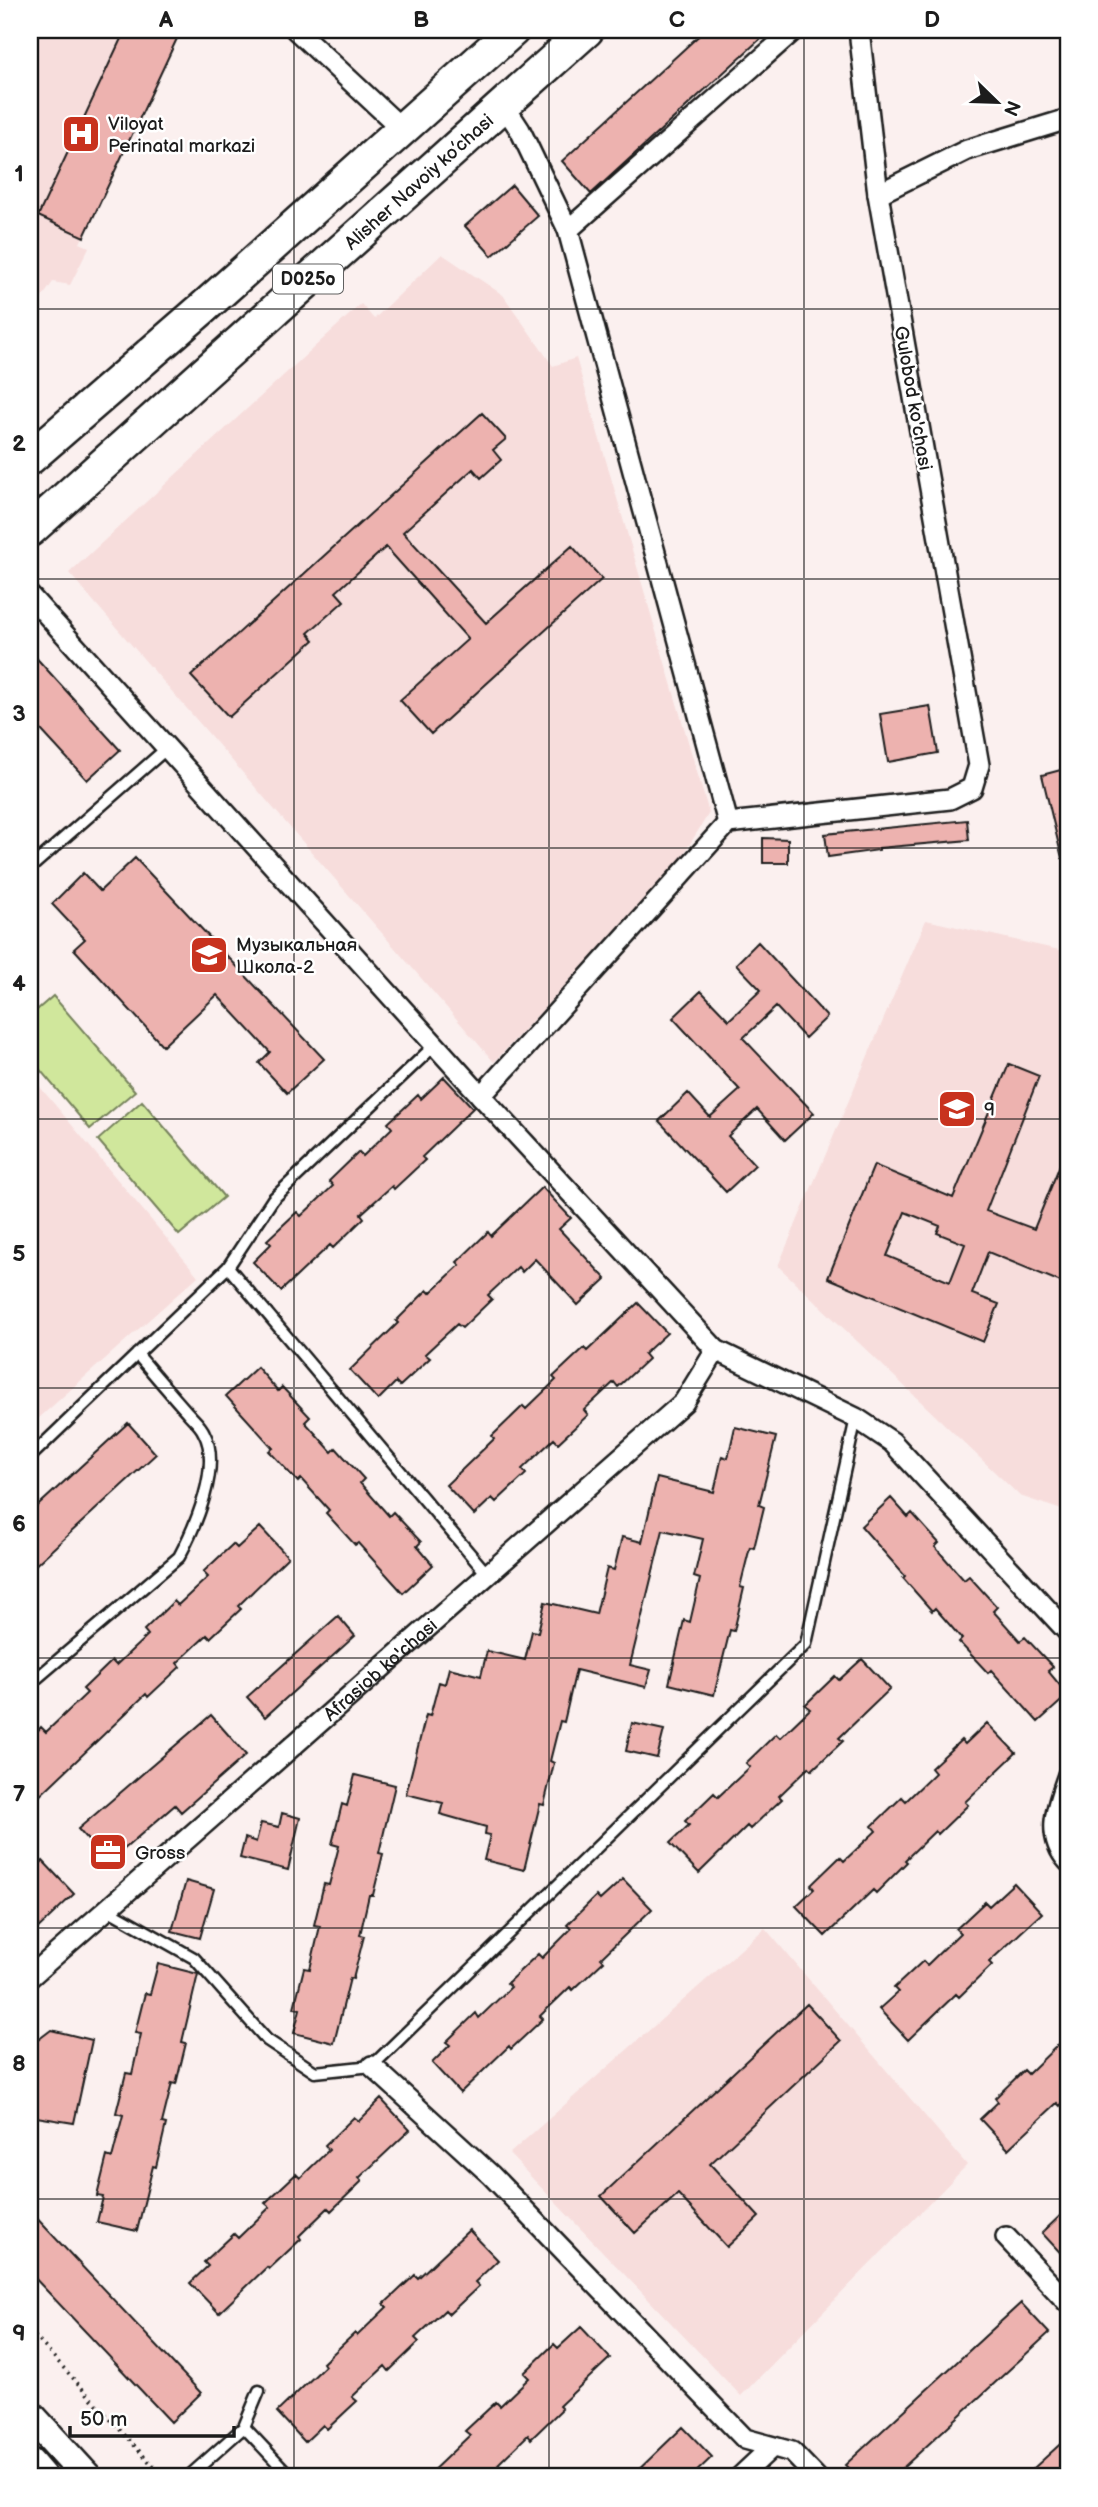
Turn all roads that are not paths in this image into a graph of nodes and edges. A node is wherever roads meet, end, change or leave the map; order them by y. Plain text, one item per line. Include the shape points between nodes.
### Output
1 (296, 30) edge
2 (513, 30) edge
3 (587, 30) edge
4 (794, 30) edge
5 (859, 30) edge
6 (503, 104) junction
7 (1068, 119) edge
8 (402, 129) junction
9 (878, 194) junction
10 (568, 230) junction
11 (30, 458) edge
12 (30, 530) edge
13 (30, 596) edge
14 (167, 748) junction
15 (727, 823) junction
16 (30, 867) edge
17 (435, 1045) junction
18 (481, 1096) junction
19 (228, 1267) junction
20 (716, 1350) junction
21 (137, 1354) junction
22 (856, 1418) junction
23 (30, 1457) edge
24 (487, 1574) junction
25 (1068, 1632) edge
26 (30, 1684) edge
27 (1068, 1775) edge
28 (1068, 1861) edge
29 (107, 1909) junction
30 (30, 1977) edge
31 (372, 2066) junction
32 (1006, 2237) dead end
33 (1068, 2303) edge
34 (259, 2391) dead end
35 (30, 2415) edge
36 (244, 2427) junction
37 (772, 2446) junction
38 (30, 2463) edge
39 (42, 2477) edge
40 (86, 2477) edge
41 (188, 2477) edge
42 (291, 2477) edge
43 (740, 2477) edge
44 (816, 2477) edge

1 - 8 street
2 - 8 main road
3 - 6 main road, Alisher Navoiy ko’chasi / D025o
4 - 10 street
5 - 9 street, Gulobod ko'chasi
6 - 10 street
6 - 12 main road, Alisher Navoiy ko’chasi / D025o
7 - 9 street via 967,150
8 - 11 main road
9 - 15 street, Gulobod ko'chasi via 979,765 972,788 950,799
10 - 15 street
13 - 14 street
14 - 16 lane
14 - 17 street
15 - 18 street
17 - 18 street
17 - 19 lane via 273,1199
18 - 20 street
19 - 21 lane
19 - 24 lane
20 - 22 street
20 - 24 street, Afrasiob ko'chasi via 684,1402
21 - 23 lane
21 - 26 lane via 205,1433 209,1471 194,1530 179,1557
22 - 25 street via 891,1442
22 - 31 lane via 806,1644
24 - 29 street, Afrasiob ko'chasi
27 - 28 street via 1053,1816 1061,1853
29 - 30 street, Afrasiob ko'chasi
29 - 31 lane via 194,1958 267,2040 315,2073
31 - 37 street via 491,2175 745,2439
32 - 33 street
34 - 36 lane
35 - 40 main road
36 - 41 lane
36 - 42 lane
37 - 43 street
37 - 44 street via 792,2452
38 - 39 main road

